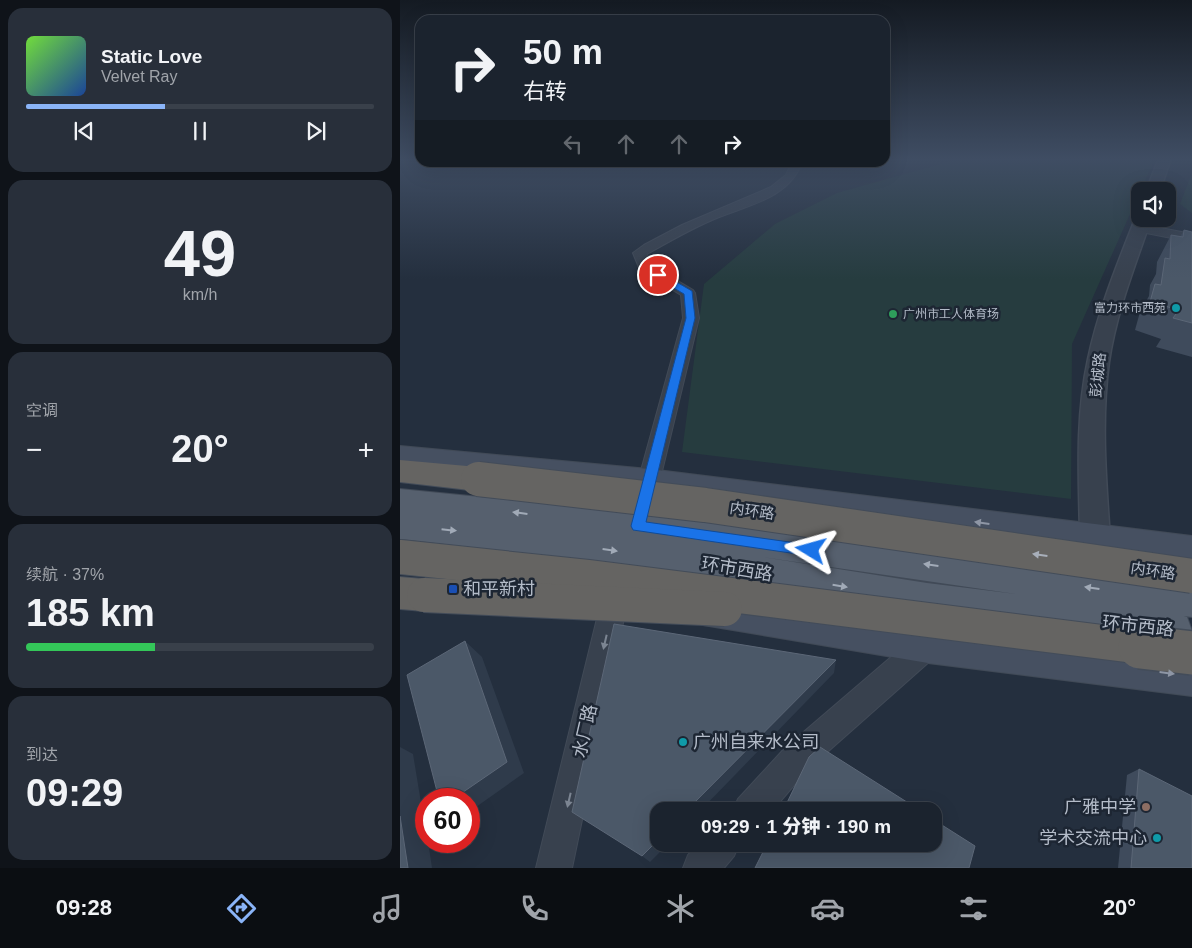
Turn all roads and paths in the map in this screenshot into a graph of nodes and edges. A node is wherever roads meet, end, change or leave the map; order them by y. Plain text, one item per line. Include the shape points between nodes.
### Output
1 (755, 199) edge
2 (1141, 227) edge
3 (1155, 227) edge
4 (1192, 238) edge
5 (400, 457) edge
6 (400, 471) edge
7 (400, 479) edge
8 (649, 481) junction
9 (400, 501) edge
10 (944, 518) junction
11 (400, 526) edge
12 (638, 526) junction
13 (1030, 530) junction
14 (1095, 538) junction
15 (550, 542) junction
16 (849, 556) junction
17 (400, 557) edge
18 (1186, 560) edge
19 (400, 568) edge
20 (400, 593) edge
21 (616, 594) junction
22 (1140, 595) junction
23 (1192, 600) edge
24 (914, 609) junction
25 (1192, 632) edge
26 (928, 644) junction
27 (1192, 653) edge
28 (1192, 676) edge
29 (758, 802) edge
30 (715, 852) edge
31 (554, 868) edge
32 (701, 868) edge

1 - 8 street via 682,229 640,253 644,267 688,293 691,318
2 - 14 street, 彭城路 via 1110,314 1098,362 1093,447
3 - 4 street
5 - 8 main road
18 -> 6 highway, 内环路, bridge
7 - 12 main road via 530,492 566,500
8 - 10 main road
8 - 12 street
12 -> 9 main road, 环市西路
13 -> 10 main road
10 - 16 main road
11 -> 15 main road, 环市西路
12 - 16 main road, 环市西路
13 - 14 main road
13 - 18 street via 1087,547
14 - 18 main road
15 - 21 main road
15 -> 24 main road, 环市西路 via 697,562
22 -> 16 main road, 环市西路
17 - 24 highway, bridge
18 - 22 street
19 - 21 main road
20 - 24 highway, bridge
21 - 26 main road
21 -> 31 street, 水厂路
22 - 23 main road, 环市西路
24 - 25 main road, 环市西路
24 - 26 main road
24 - 27 highway, bridge
26 -> 28 main road
26 - 29 street via 796,759
30 - 32 street

